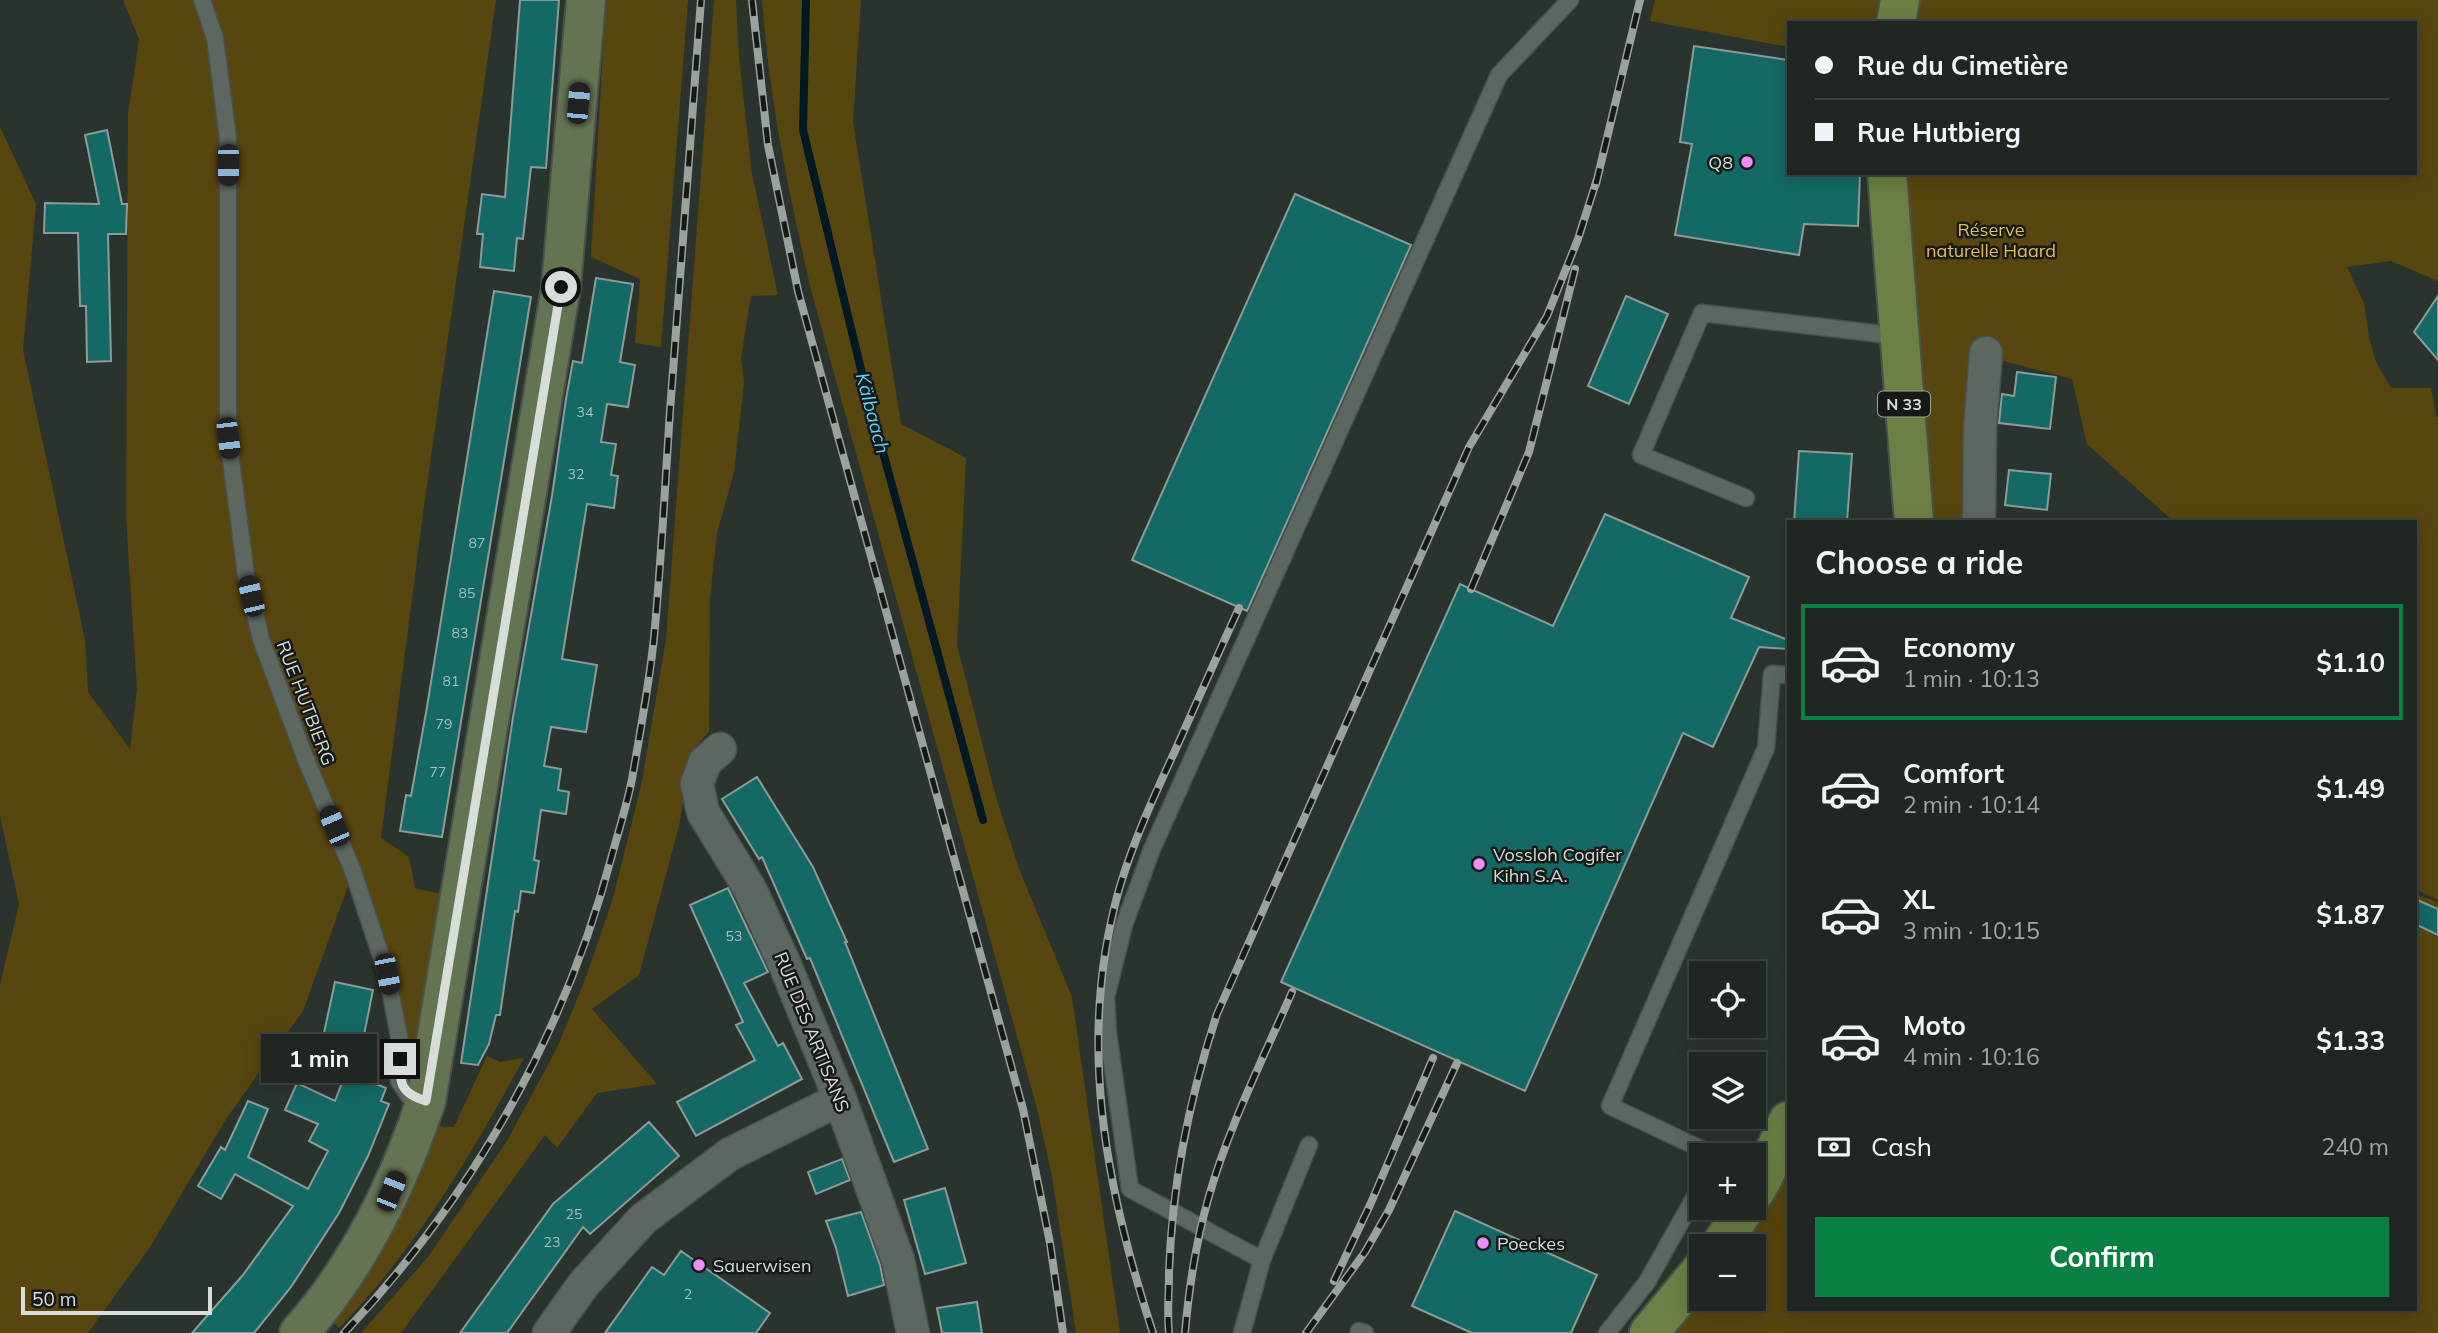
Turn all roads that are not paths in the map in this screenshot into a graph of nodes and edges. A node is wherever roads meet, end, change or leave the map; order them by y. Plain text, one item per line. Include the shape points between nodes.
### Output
1 (202, 0) edge
2 (586, 0) edge
3 (1570, 0) edge
4 (1900, 0) edge
5 (1896, 21) edge
6 (1887, 175) edge
7 (1898, 336) junction
8 (1986, 353) dead end
9 (1746, 498) dead end
10 (1914, 520) edge
11 (1979, 520) edge
12 (1787, 675) edge
13 (720, 749) dead end
14 (840, 1099) junction
15 (426, 1101) junction
16 (1787, 1123) edge
17 (1689, 1143) edge
18 (1310, 1145) dead end
19 (1766, 1164) edge
20 (1689, 1207) edge
21 (1262, 1260) junction
22 (1689, 1285) edge
23 (299, 1333) edge
24 (549, 1333) edge
25 (914, 1333) edge
26 (1242, 1333) edge
27 (1607, 1333) edge
28 (1649, 1333) edge

1 - 15 lane, RUE HUTBIERG via 215,38 228,138 228,438 246,575 261,639 353,871 387,974 400,1036 400,1081 409,1096
2 - 15 main road via 561,287
3 - 21 lane via 1499,75 1152,849 1124,925 1106,997 1130,1189
4 - 5 main road
6 - 7 main road, N 33
7 - 9 lane via 1702,313 1641,455
7 - 10 main road, N 33
8 - 11 street
12 - 17 lane via 1772,674 1766,748 1610,1106
13 - 14 street, RUE DES ARTISANS via 705,762 697,784 702,812 750,889
14 - 24 street via 730,1154 643,1219 583,1285
14 - 25 street, RUE DES ARTISANS via 898,1260
15 - 23 main road via 382,1213 354,1260
16 - 19 main road
18 - 21 lane
20 - 27 lane via 1647,1282
21 - 26 lane
22 - 28 main road

